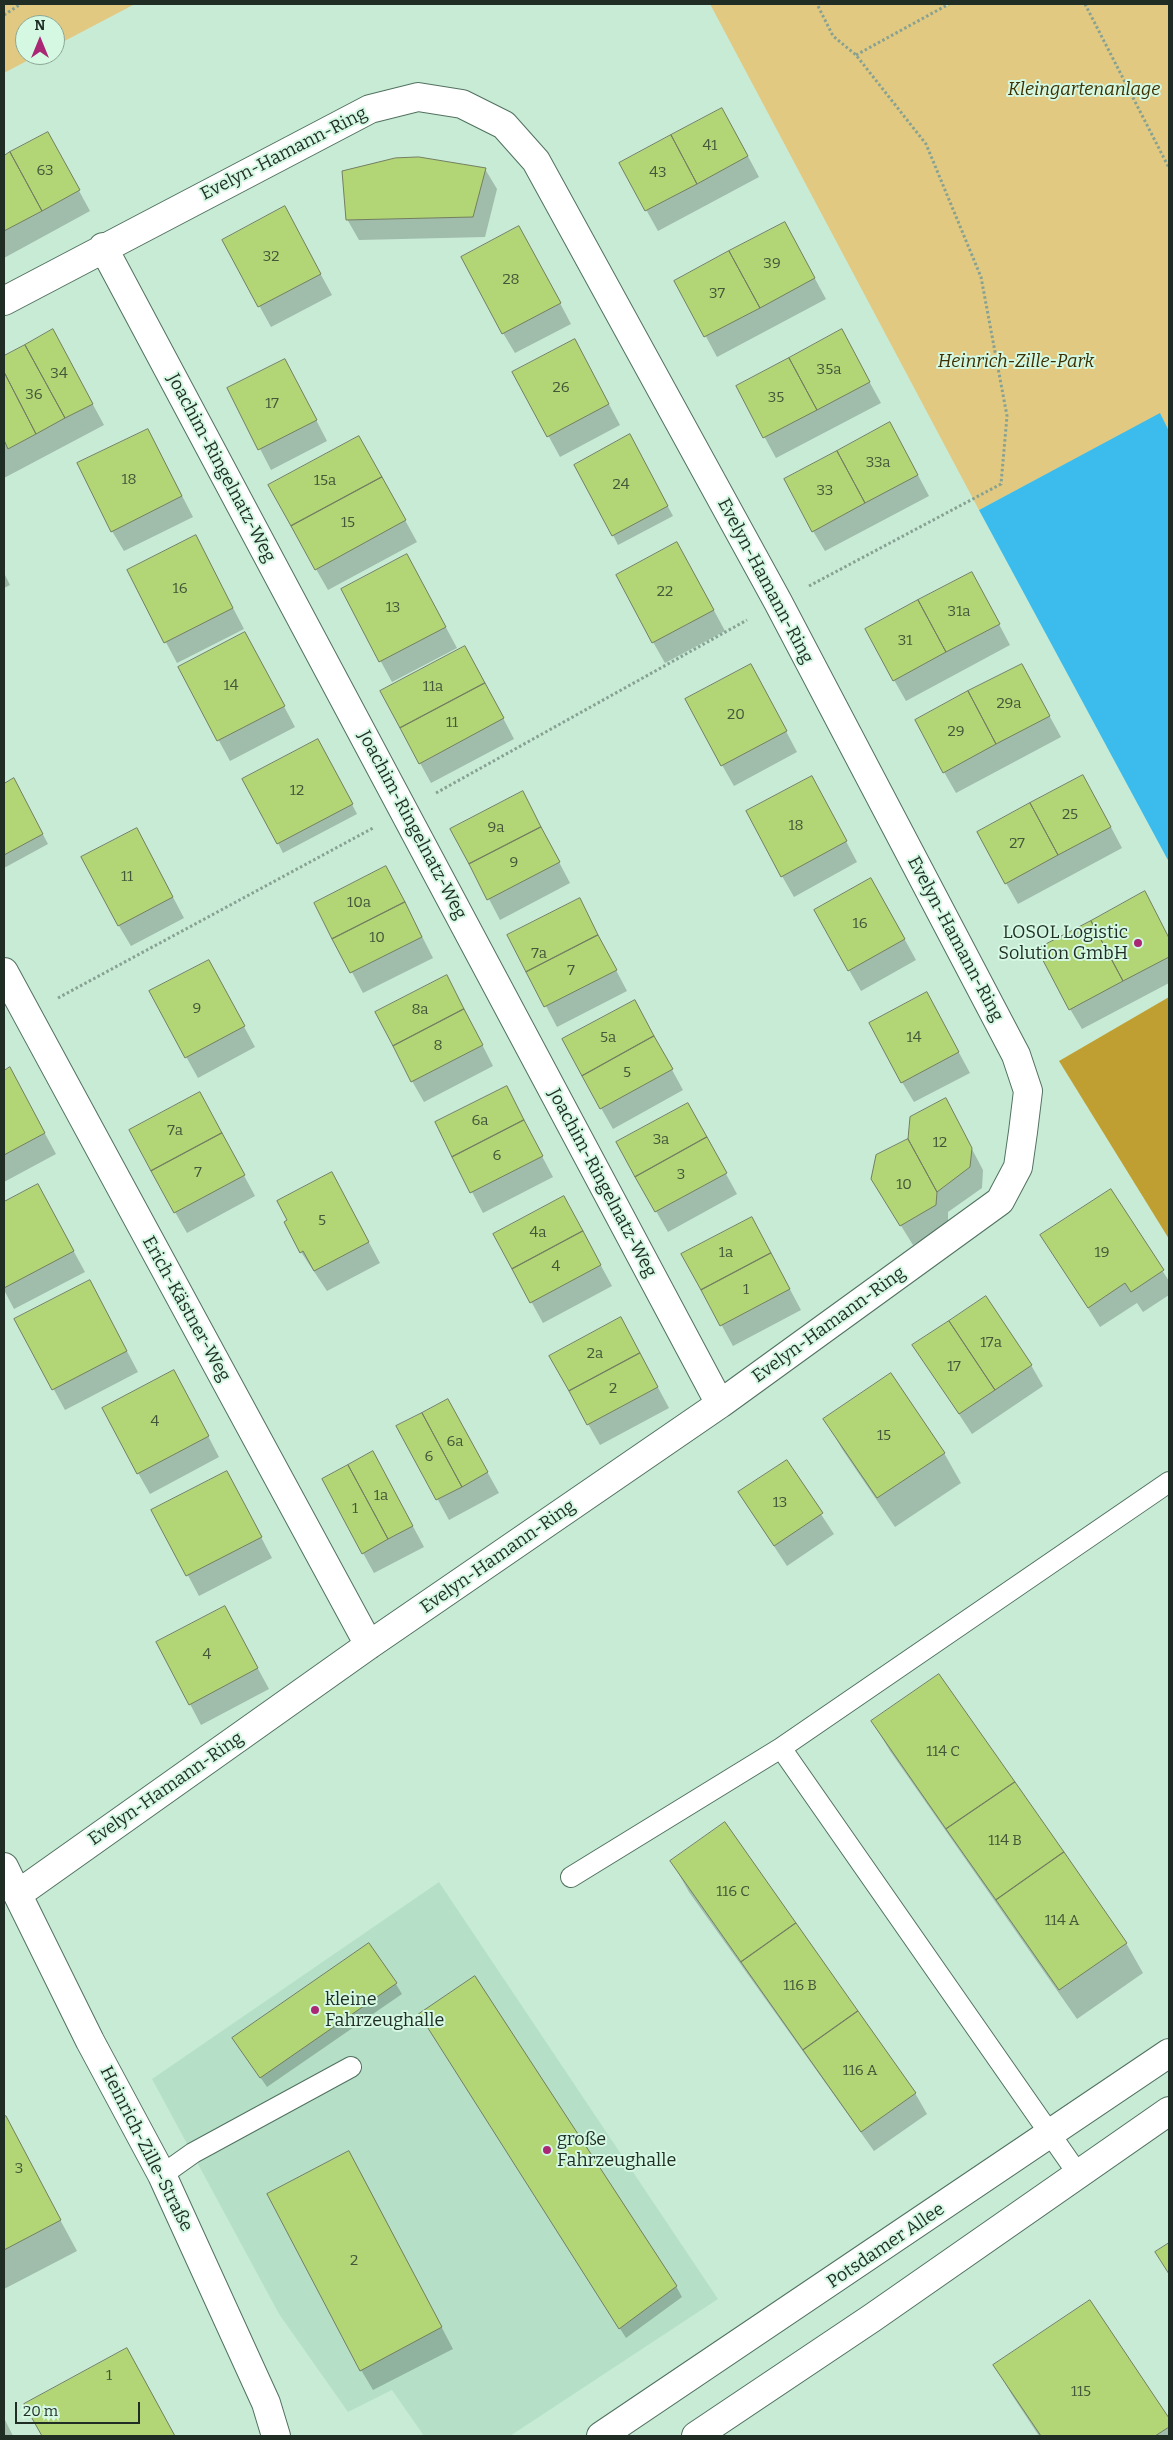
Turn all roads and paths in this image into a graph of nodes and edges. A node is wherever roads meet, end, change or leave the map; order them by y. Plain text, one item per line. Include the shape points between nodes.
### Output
1 (21, 4) edge
2 (817, 4) edge
3 (950, 4) edge
4 (1085, 4) edge
5 (4, 15) edge
6 (856, 55) junction
7 (1169, 168) edge
8 (103, 247) junction
9 (4, 301) edge
10 (778, 602) junction
11 (404, 811) junction
12 (4, 972) edge
13 (26, 1015) junction
14 (720, 1404) junction
15 (1169, 1482) edge
16 (369, 1645) junction
17 (781, 1748) junction
18 (4, 1867) edge
19 (571, 1877) dead end
20 (18, 1894) junction
21 (1169, 2054) edge
22 (350, 2067) dead end
23 (1169, 2111) edge
24 (1051, 2135) junction
25 (1078, 2174) junction
26 (162, 2175) junction
27 (276, 2436) edge
28 (601, 2436) edge
29 (696, 2436) edge

1 - 5 path
2 - 6 path via 833,36
3 - 6 path
4 - 7 path
6 - 10 path via 926,144 980,277 1007,416 1001,484
8 - 9 street, Evelyn-Hamann-Ring
8 - 10 street, Evelyn-Hamann-Ring via 370,109 418,97 462,104 504,125 536,161
8 - 11 street, Joachim-Ringelnatz-Weg
10 - 11 path
10 - 14 street, Evelyn-Hamann-Ring via 1016,1055 1028,1091 1018,1167 1000,1201
11 - 13 path
11 - 14 street, Joachim-Ringelnatz-Weg
12 - 13 street, Erich-Kästner-Weg
13 - 16 street, Erich-Kästner-Weg
14 - 16 street, Evelyn-Hamann-Ring
15 - 17 lane
16 - 20 street, Evelyn-Hamann-Ring
17 - 19 lane
17 - 24 lane
18 - 20 street, Heinrich-Zille-Straße
20 - 26 street, Heinrich-Zille-Straße via 90,2040
21 - 24 street, Potsdamer Allee
22 - 26 lane via 193,2153
23 - 25 street
24 - 25 lane
24 - 28 street, Potsdamer Allee
25 - 29 street
26 - 27 street, Heinrich-Zille-Straße via 266,2402

